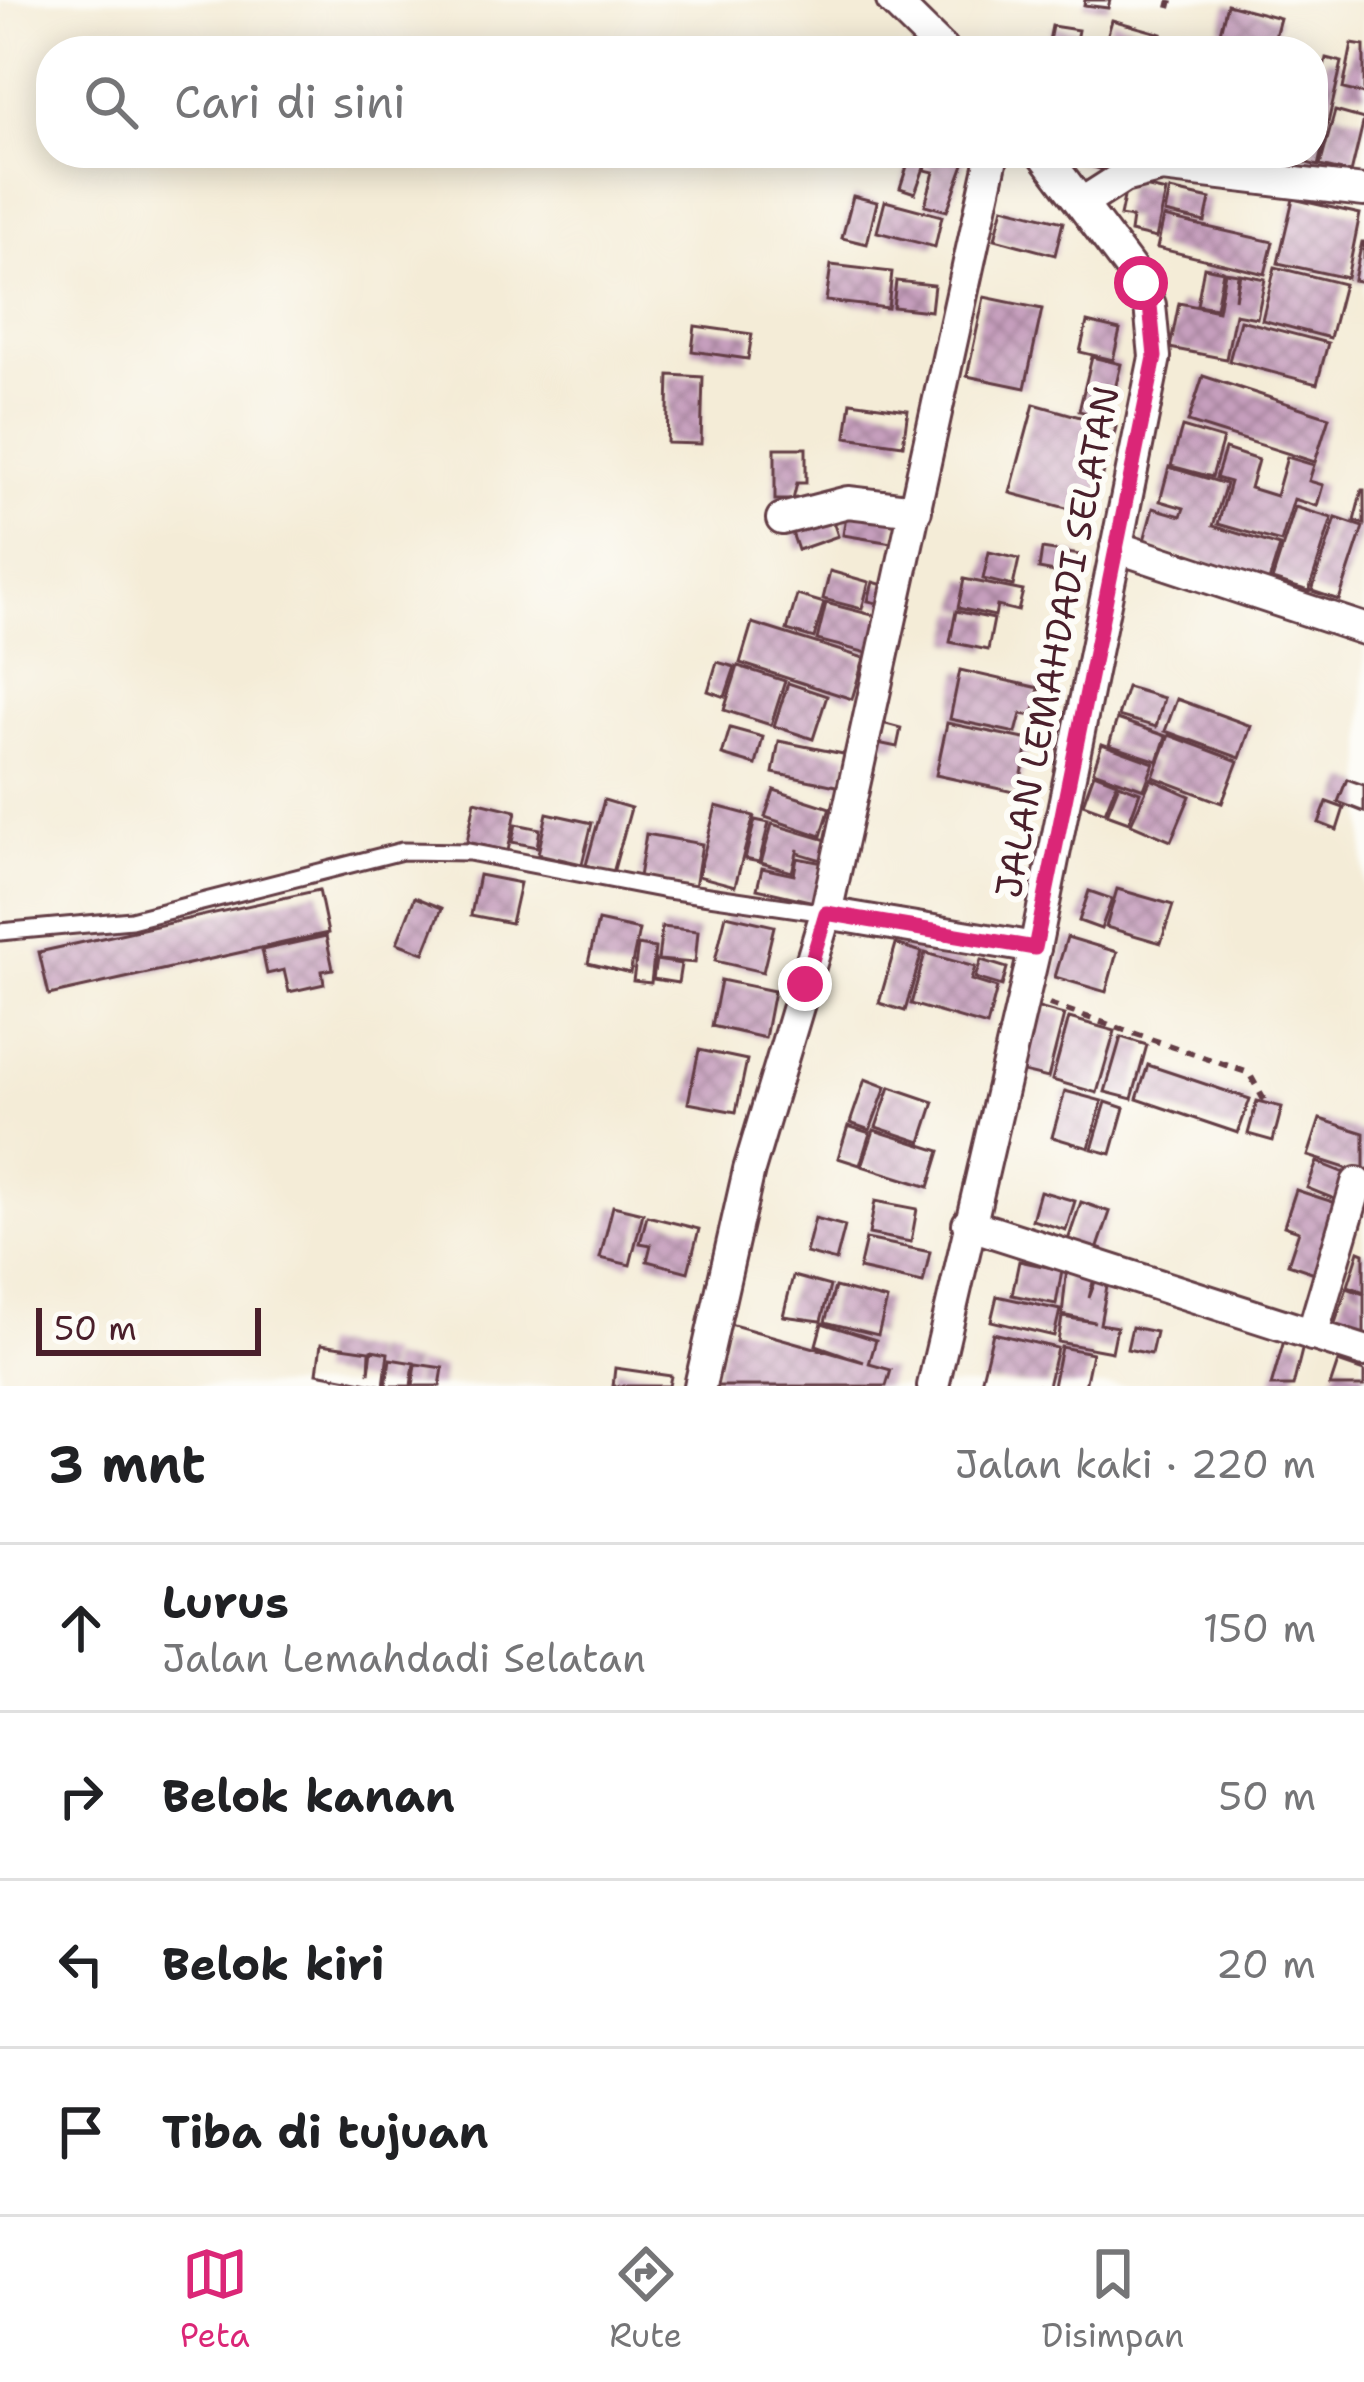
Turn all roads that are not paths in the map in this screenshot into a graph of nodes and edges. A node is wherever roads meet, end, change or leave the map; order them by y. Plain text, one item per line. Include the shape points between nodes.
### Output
1 (892, 0) edge
2 (914, 36) edge
3 (989, 168) edge
4 (1056, 168) edge
5 (1158, 168) edge
6 (1204, 168) edge
7 (1364, 191) edge
8 (1084, 202) junction
9 (916, 510) junction
10 (782, 519) dead end
11 (1116, 547) junction
12 (1364, 628) edge
13 (826, 913) junction
14 (0, 932) edge
15 (1035, 948) junction
16 (1357, 1184) dead end
17 (968, 1224) junction
18 (1312, 1334) junction
19 (1364, 1351) edge
20 (700, 1386) edge
21 (933, 1386) edge

1 - 2 street
3 - 9 street
4 - 8 street, JALAN LEMAHDADI SELATAN
5 - 8 street via 1123,177
6 - 7 street
8 - 11 street, JALAN LEMAHDADI SELATAN via 1141,283 1153,331 1155,357
9 - 10 street via 848,502
9 - 13 street
11 - 12 street
11 - 15 street, JALAN LEMAHDADI SELATAN
13 - 14 lane via 469,852 402,850 131,920
13 - 15 street
13 - 20 street via 749,1170
15 - 17 street, JALAN LEMAHDADI SELATAN
16 - 18 street
17 - 18 street
17 - 21 street, JALAN LEMAHDADI SELATAN
18 - 19 street

